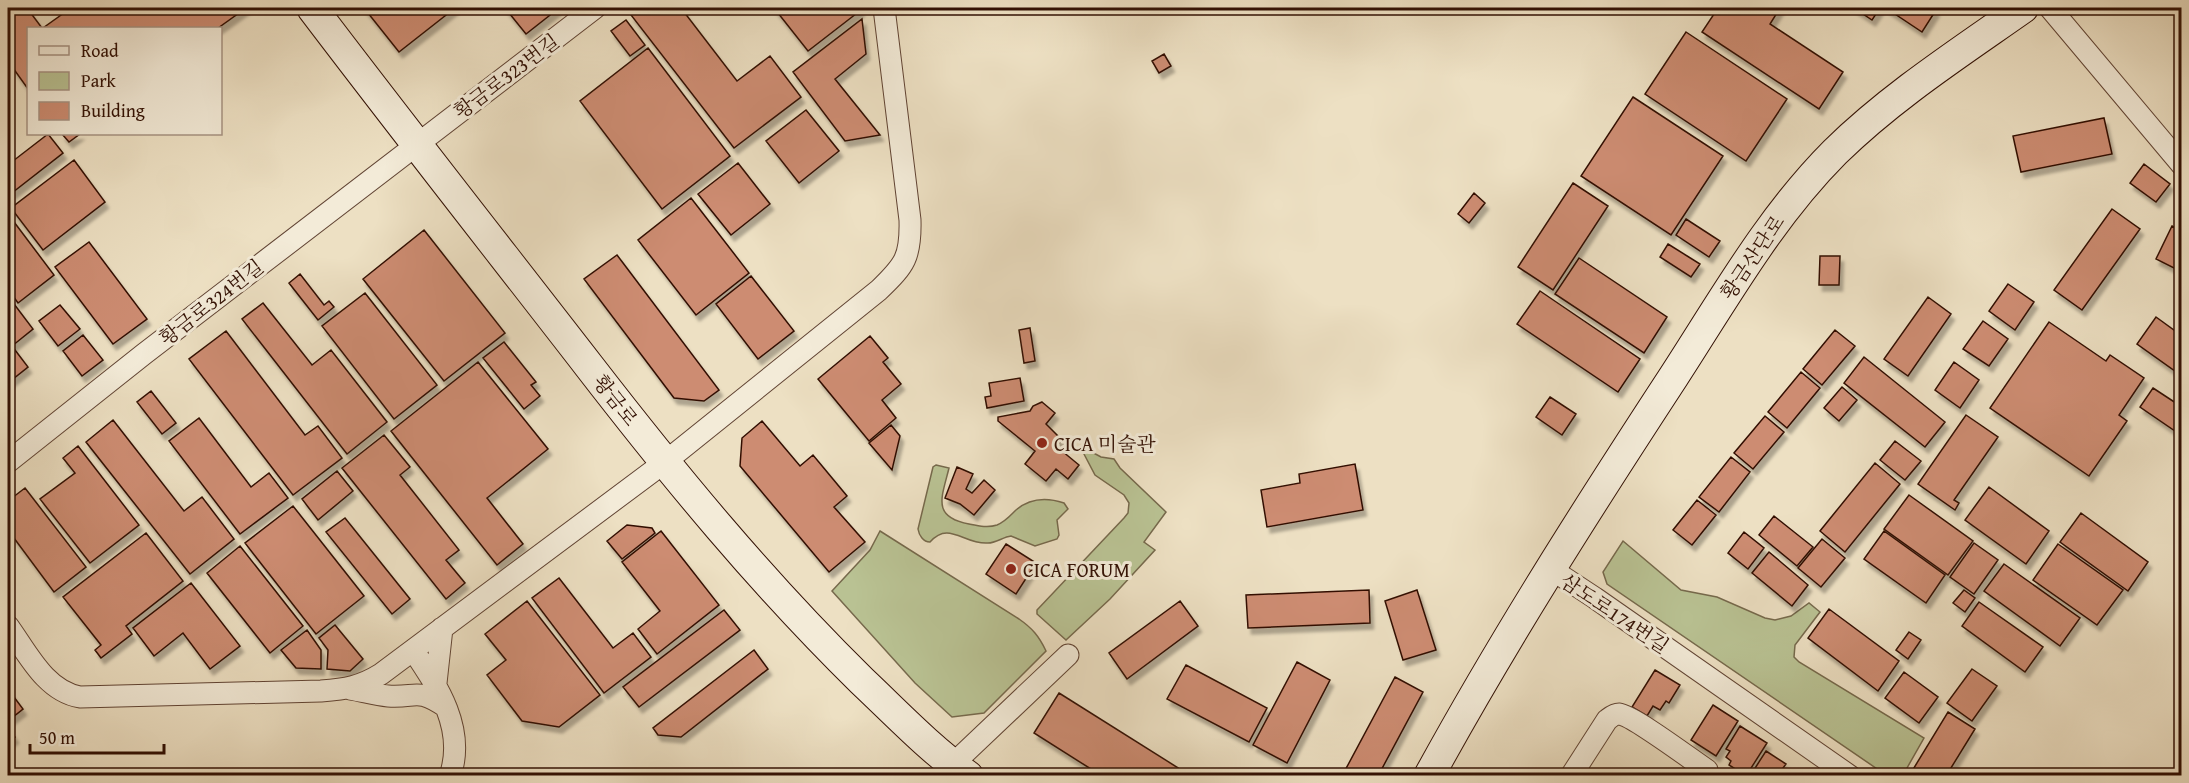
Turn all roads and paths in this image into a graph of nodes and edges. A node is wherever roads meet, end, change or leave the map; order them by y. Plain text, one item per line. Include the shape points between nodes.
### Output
1 (312, 8) edge
2 (595, 8) edge
3 (884, 8) edge
4 (2023, 8) edge
5 (2050, 8) edge
6 (416, 144) junction
7 (2181, 165) edge
8 (8, 462) edge
9 (665, 462) junction
10 (1551, 569) junction
11 (8, 626) edge
12 (442, 628) junction
13 (413, 650) junction
14 (1068, 655) dead end
15 (436, 683) junction
16 (347, 689) junction
17 (446, 707) junction
18 (961, 770) edge
19 (1708, 774) edge
20 (1847, 775) edge
21 (450, 776) edge
22 (1429, 776) edge
23 (1571, 776) edge

1 - 6 street, 황금로
2 - 6 street, 황금로323번길
3 - 9 street via 910,220 908,252 902,267 879,290
4 - 10 street, 황금산단로 via 1875,115 1789,203
5 - 7 street
6 - 8 street, 황금로324번길
6 - 9 street, 황금로
9 - 12 street
9 - 18 street, 황금로 via 828,647 927,744
10 - 20 street, 삼도로174번길
10 - 22 street, 삼도로174번길
11 - 16 street via 51,684 68,695
12 - 13 street
12 - 15 street
13 - 15 street
13 - 16 street via 364,684
14 - 18 street
15 - 17 street
16 - 17 street via 389,696 420,694
17 - 21 street via 455,744
19 - 23 street via 1620,714 1607,720

